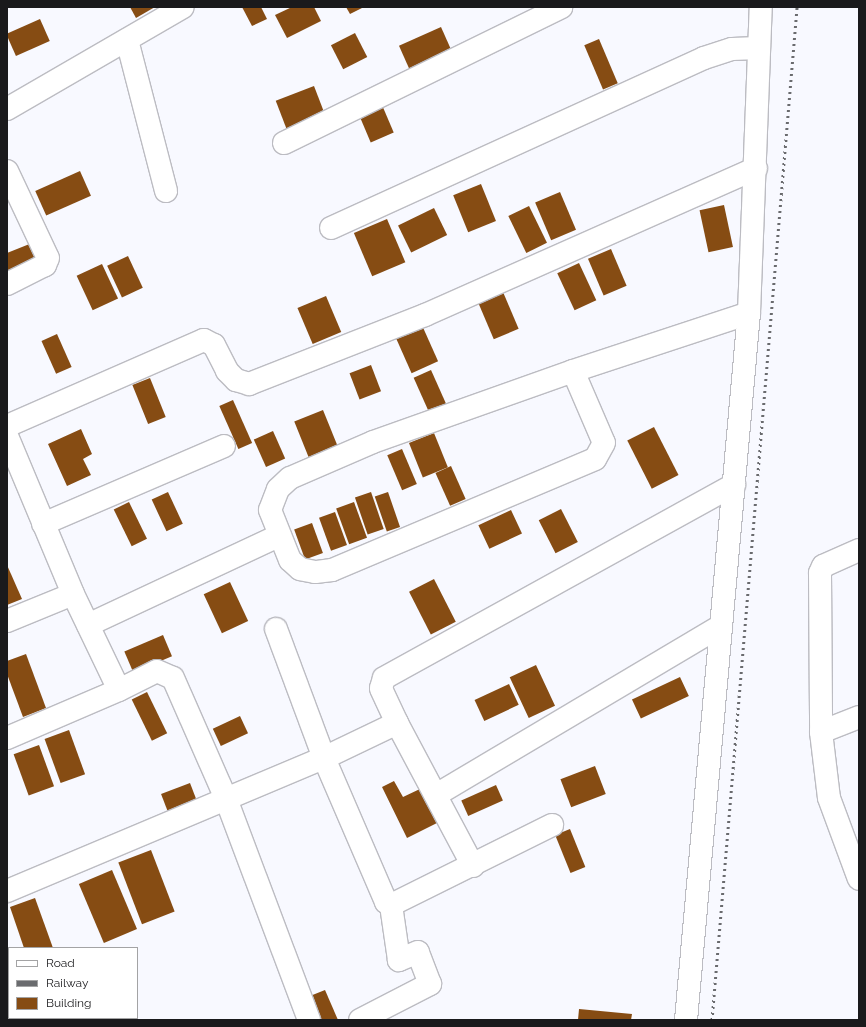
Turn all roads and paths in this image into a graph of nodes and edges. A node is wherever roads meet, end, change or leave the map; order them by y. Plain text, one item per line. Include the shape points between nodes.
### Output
1 (182, 7) edge
2 (562, 7) edge
3 (760, 7) edge
4 (127, 40) junction
5 (759, 48) junction
6 (7, 109) edge
7 (284, 142) dead end
8 (756, 168) junction
9 (7, 171) edge
10 (166, 191) dead end
11 (331, 228) dead end
12 (7, 284) edge
13 (749, 313) junction
14 (573, 371) junction
15 (7, 426) edge
16 (7, 436) edge
17 (224, 446) dead end
18 (734, 485) junction
19 (43, 524) junction
20 (278, 536) junction
21 (859, 550) edge
22 (73, 594) junction
23 (7, 621) edge
24 (88, 625) junction
25 (721, 626) junction
26 (276, 629) dead end
27 (119, 690) junction
28 (859, 717) edge
29 (397, 723) junction
30 (821, 732) junction
31 (7, 738) edge
32 (324, 758) junction
33 (436, 795) junction
34 (226, 800) junction
35 (552, 825) dead end
36 (473, 866) junction
37 (859, 879) edge
38 (7, 891) edge
39 (391, 905) junction
40 (309, 1020) edge
41 (360, 1020) edge
42 (686, 1020) edge

1 - 4 street
2 - 7 street
3 - 5 street
4 - 6 street
4 - 10 street
5 - 8 street
5 - 11 street via 732,49 704,58
8 - 13 street
8 - 15 street via 425,315 249,384 236,380 227,371 214,345 204,340
9 - 12 street via 48,258 45,265
13 - 14 street
13 - 18 street
14 - 20 street via 373,442 290,478 271,501 270,510
14 - 20 street via 604,443 595,459 332,570 300,569 290,560
16 - 19 street
17 - 19 street
18 - 25 street
18 - 29 street via 384,678 381,688
19 - 22 street
20 - 24 street
21 - 30 street via 823,566 820,574
22 - 23 street
22 - 24 street
24 - 27 street
25 - 33 street
25 - 42 street
26 - 32 street
27 - 31 street
27 - 34 street via 156,671 173,678
28 - 30 street
29 - 32 street
29 - 33 street
30 - 37 street via 829,798
32 - 34 street
32 - 39 street via 386,902
33 - 36 street
34 - 38 street
34 - 40 street
35 - 36 street
36 - 39 street
39 - 41 street via 399,960 418,952 430,984

